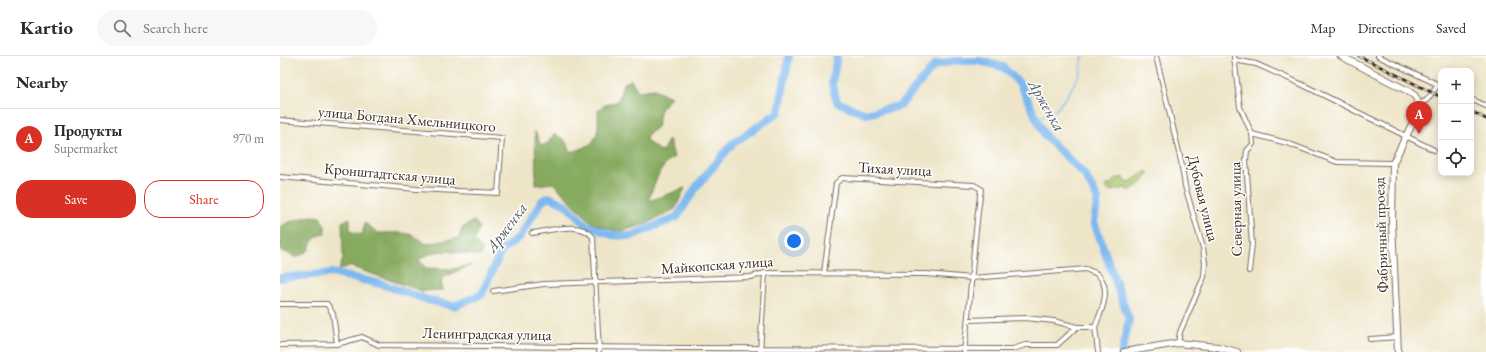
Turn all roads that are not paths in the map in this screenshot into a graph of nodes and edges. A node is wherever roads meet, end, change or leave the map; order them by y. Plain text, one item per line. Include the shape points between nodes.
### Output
1 (1156, 56) edge
2 (1341, 56) edge
3 (1378, 56) edge
4 (1234, 58) edge
5 (1438, 85) edge
6 (1438, 86) edge
7 (1474, 100) edge
8 (1419, 104) junction
9 (1486, 106) edge
10 (280, 120) edge
11 (1252, 134) junction
12 (1406, 135) junction
13 (1434, 150) dead end
14 (1393, 163) junction
15 (280, 177) edge
16 (498, 193) joint
17 (532, 233) dead end
18 (1249, 271) dead end
19 (765, 273) junction
20 (824, 273) junction
21 (972, 278) junction
22 (594, 284) junction
23 (493, 291) dead end
24 (280, 304) edge
25 (968, 320) junction
26 (1077, 327) junction
27 (1095, 327) junction
28 (1398, 337) junction
29 (1370, 339) dead end
30 (1178, 343) junction
31 (337, 344) junction
32 (280, 345) edge
33 (599, 350) edge
34 (760, 350) edge
35 (964, 350) edge
36 (1098, 352) edge
37 (1124, 352) edge
38 (1237, 352) edge
39 (1398, 352) edge

1 - 30 street, Дубовая улица via 1205,263 1204,277 1180,332
2 - 8 street via 1408,91 1415,96
3 - 5 street
4 - 11 street via 1240,107
4 - 12 street via 1256,64
6 - 8 street, Фабричный проезд via 1427,100
7 - 9 street
8 - 12 street, Фабричный проезд
10 - 16 street, улица Богдана Хмельницкого via 502,138
11 - 14 street via 1287,143 1338,162
11 - 18 street, Северная улица via 1253,144 1246,160 1252,244
12 - 13 street
12 - 14 street, Фабричный проезд
14 - 28 street, Фабричный проезд via 1392,223
15 - 16 street, Кронштадтская улица
17 - 22 street via 574,227 589,231 593,237
19 - 20 street, Майкопская улица
19 - 22 street, Майкопская улица via 751,277
19 - 34 street
20 - 21 street, Майкопская улица via 926,274
20 - 21 street, Тихая улица via 836,183 842,178 974,185 981,189
21 - 25 street
21 - 27 street, Майкопская улица via 1086,269 1097,274 1103,284 1104,305
22 - 23 street, Майкопская улица via 544,284
22 - 33 street
24 - 31 street via 327,304 333,314
25 - 26 street via 1025,318
25 - 35 street
26 - 27 street
26 - 35 street, Ленинградская улица via 1057,345
27 - 36 street
28 - 29 street
28 - 39 street, Фабричный проезд
30 - 37 street
30 - 38 street via 1218,346
31 - 32 street, Ленинградская улица
31 - 33 street, Ленинградская улица via 362,337 380,345
33 - 34 street, Ленинградская улица
34 - 35 street, Ленинградская улица

